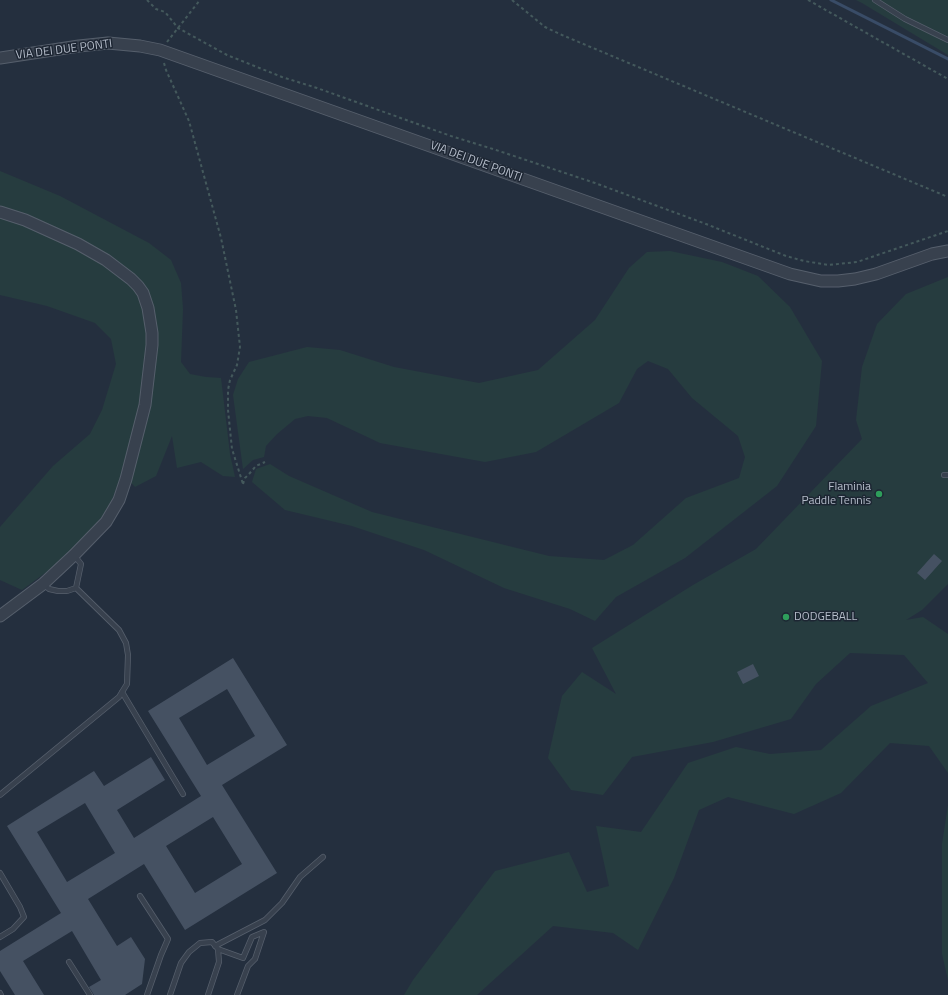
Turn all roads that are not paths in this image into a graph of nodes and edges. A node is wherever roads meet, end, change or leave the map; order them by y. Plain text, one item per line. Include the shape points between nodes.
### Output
1 (875, 0) edge
2 (948, 40) edge
3 (0, 58) edge
4 (0, 212) edge
5 (948, 251) edge
6 (74, 555) junction
7 (43, 584) junction
8 (76, 588) junction
9 (0, 616) edge
10 (122, 692) junction
11 (183, 794) dead end
12 (0, 795) edge
13 (323, 857) dead end
14 (0, 873) edge
15 (140, 896) dead end
16 (0, 937) edge
17 (217, 948) junction
18 (243, 958) junction
19 (69, 962) dead end
20 (248, 966) junction
21 (90, 995) edge
22 (147, 995) edge
23 (170, 995) edge
24 (208, 995) edge
25 (237, 995) edge

1 - 2 lane
3 - 5 street, VIA DEI DUE PONTI via 108,43 140,46 164,52 790,274 821,281 855,279
4 - 6 street via 25,220 78,244 106,260 138,286 150,315 152,345 145,405 126,479 119,500 106,522
6 - 7 street
6 - 8 lane via 81,564
7 - 8 lane via 58,591
7 - 9 street
8 - 10 lane via 119,630 126,643 127,684
10 - 11 lane
10 - 12 lane
13 - 17 lane via 300,877 282,903 265,920
14 - 16 lane via 24,917 13,929
15 - 22 lane via 168,939
17 - 18 lane
17 - 23 lane via 212,942 200,943 189,952 181,963
17 - 24 lane via 219,962
18 - 20 lane
18 - 20 lane via 252,936 264,932 255,959
19 - 21 lane
20 - 25 lane

